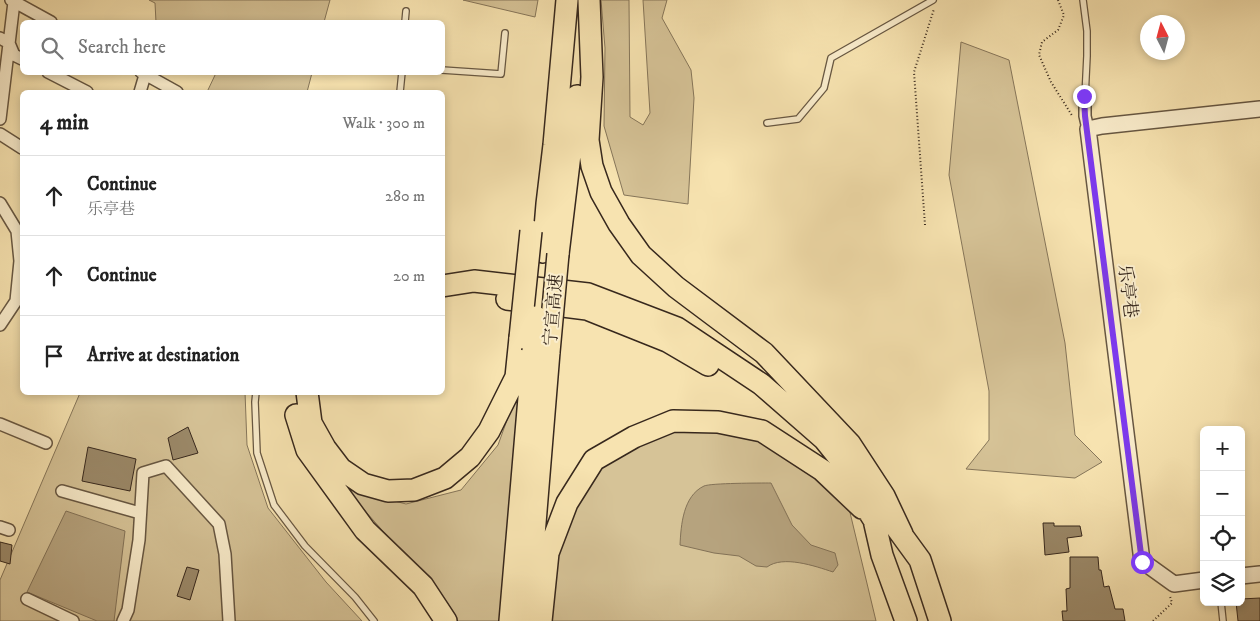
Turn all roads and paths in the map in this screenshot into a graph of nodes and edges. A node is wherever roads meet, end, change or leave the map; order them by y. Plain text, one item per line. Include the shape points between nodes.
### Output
1 (567, 0) edge
2 (588, 0) edge
3 (933, 0) edge
4 (1058, 0) edge
5 (1083, 0) edge
6 (12, 1) edge
7 (934, 9) dead end
8 (406, 11) dead end
9 (47, 20) edge
10 (405, 20) edge
11 (505, 33) dead end
12 (5, 40) edge
13 (563, 43) junction
14 (20, 58) edge
15 (445, 70) edge
16 (54, 75) edge
17 (143, 75) edge
18 (145, 75) edge
19 (402, 75) edge
20 (83, 90) edge
21 (140, 90) edge
22 (173, 90) edge
23 (400, 90) edge
24 (1084, 96) joint
25 (1260, 109) edge
26 (1073, 117) dead end
27 (0, 119) edge
28 (767, 123) dead end
29 (1088, 129) junction
30 (0, 134) edge
31 (20, 147) edge
32 (0, 203) edge
33 (925, 225) dead end
34 (20, 239) edge
35 (551, 253) junction
36 (445, 286) edge
37 (445, 300) edge
38 (0, 325) edge
39 (534, 347) junction
40 (256, 395) edge
41 (297, 395) edge
42 (307, 395) edge
43 (0, 424) edge
44 (46, 443) dead end
45 (62, 491) dead end
46 (140, 513) junction
47 (874, 520) junction
48 (902, 534) junction
49 (1260, 574) edge
50 (1245, 576) edge
51 (1200, 581) edge
52 (1174, 584) junction
53 (27, 599) dead end
54 (1221, 606) edge
55 (73, 621) edge
56 (123, 621) edge
57 (229, 621) edge
58 (374, 621) edge
59 (446, 621) edge
60 (510, 621) edge
61 (527, 621) edge
62 (541, 621) edge
63 (906, 621) edge
64 (940, 621) edge
65 (1153, 621) edge
66 (1223, 621) edge

1 - 13 highway, 宁宣高速
2 - 35 highway, 宁宣高速 via 574,125
2 - 48 highway via 592,77 588,140 601,192 619,224 641,255 676,287 764,353 844,437 884,496
3 - 28 lane via 831,58 824,88 798,120
4 - 26 path via 1064,15 1058,30 1042,42 1039,56
5 - 24 lane via 1087,31
6 - 9 street
6 - 12 street
7 - 33 path via 914,72
8 - 10 lane
11 - 15 lane via 501,74
12 - 14 street via 14,55
12 - 27 street
13 - 35 highway, 宁宣高速
13 - 39 highway, bridge via 532,231
16 - 20 street
17 - 21 street
18 - 22 street
19 - 23 lane
24 - 29 street
25 - 29 street
29 - 52 street, 乐亭巷 via 1142,562
30 - 31 street
32 - 34 street
34 - 38 street via 16,300
35 - 39 highway, 宁宣高速, bridge
36 - 48 highway via 474,281 588,294 677,328 761,384 824,439
37 - 47 highway via 476,296 587,309 667,341 756,395 851,483
39 - 42 highway via 489,431 470,457 444,478 414,490 388,491 363,484 341,469 311,423
39 - 60 highway, 宁宣高速
39 - 61 highway, 宁宣高速
40 - 58 lane via 257,453 274,505 305,546
41 - 59 highway via 296,414 307,450 365,530 423,586
43 - 44 street
45 - 46 street
46 - 56 street via 128,610
46 - 57 street via 143,473 166,466 220,524
47 - 62 highway via 822,470 762,431 718,422 673,421 634,437 594,460 567,503 548,553
47 - 63 highway via 882,555
48 - 64 highway via 920,560
49 - 50 street
51 - 52 street
52 - 65 path via 1170,594 1172,603
53 - 55 street
54 - 66 lane

